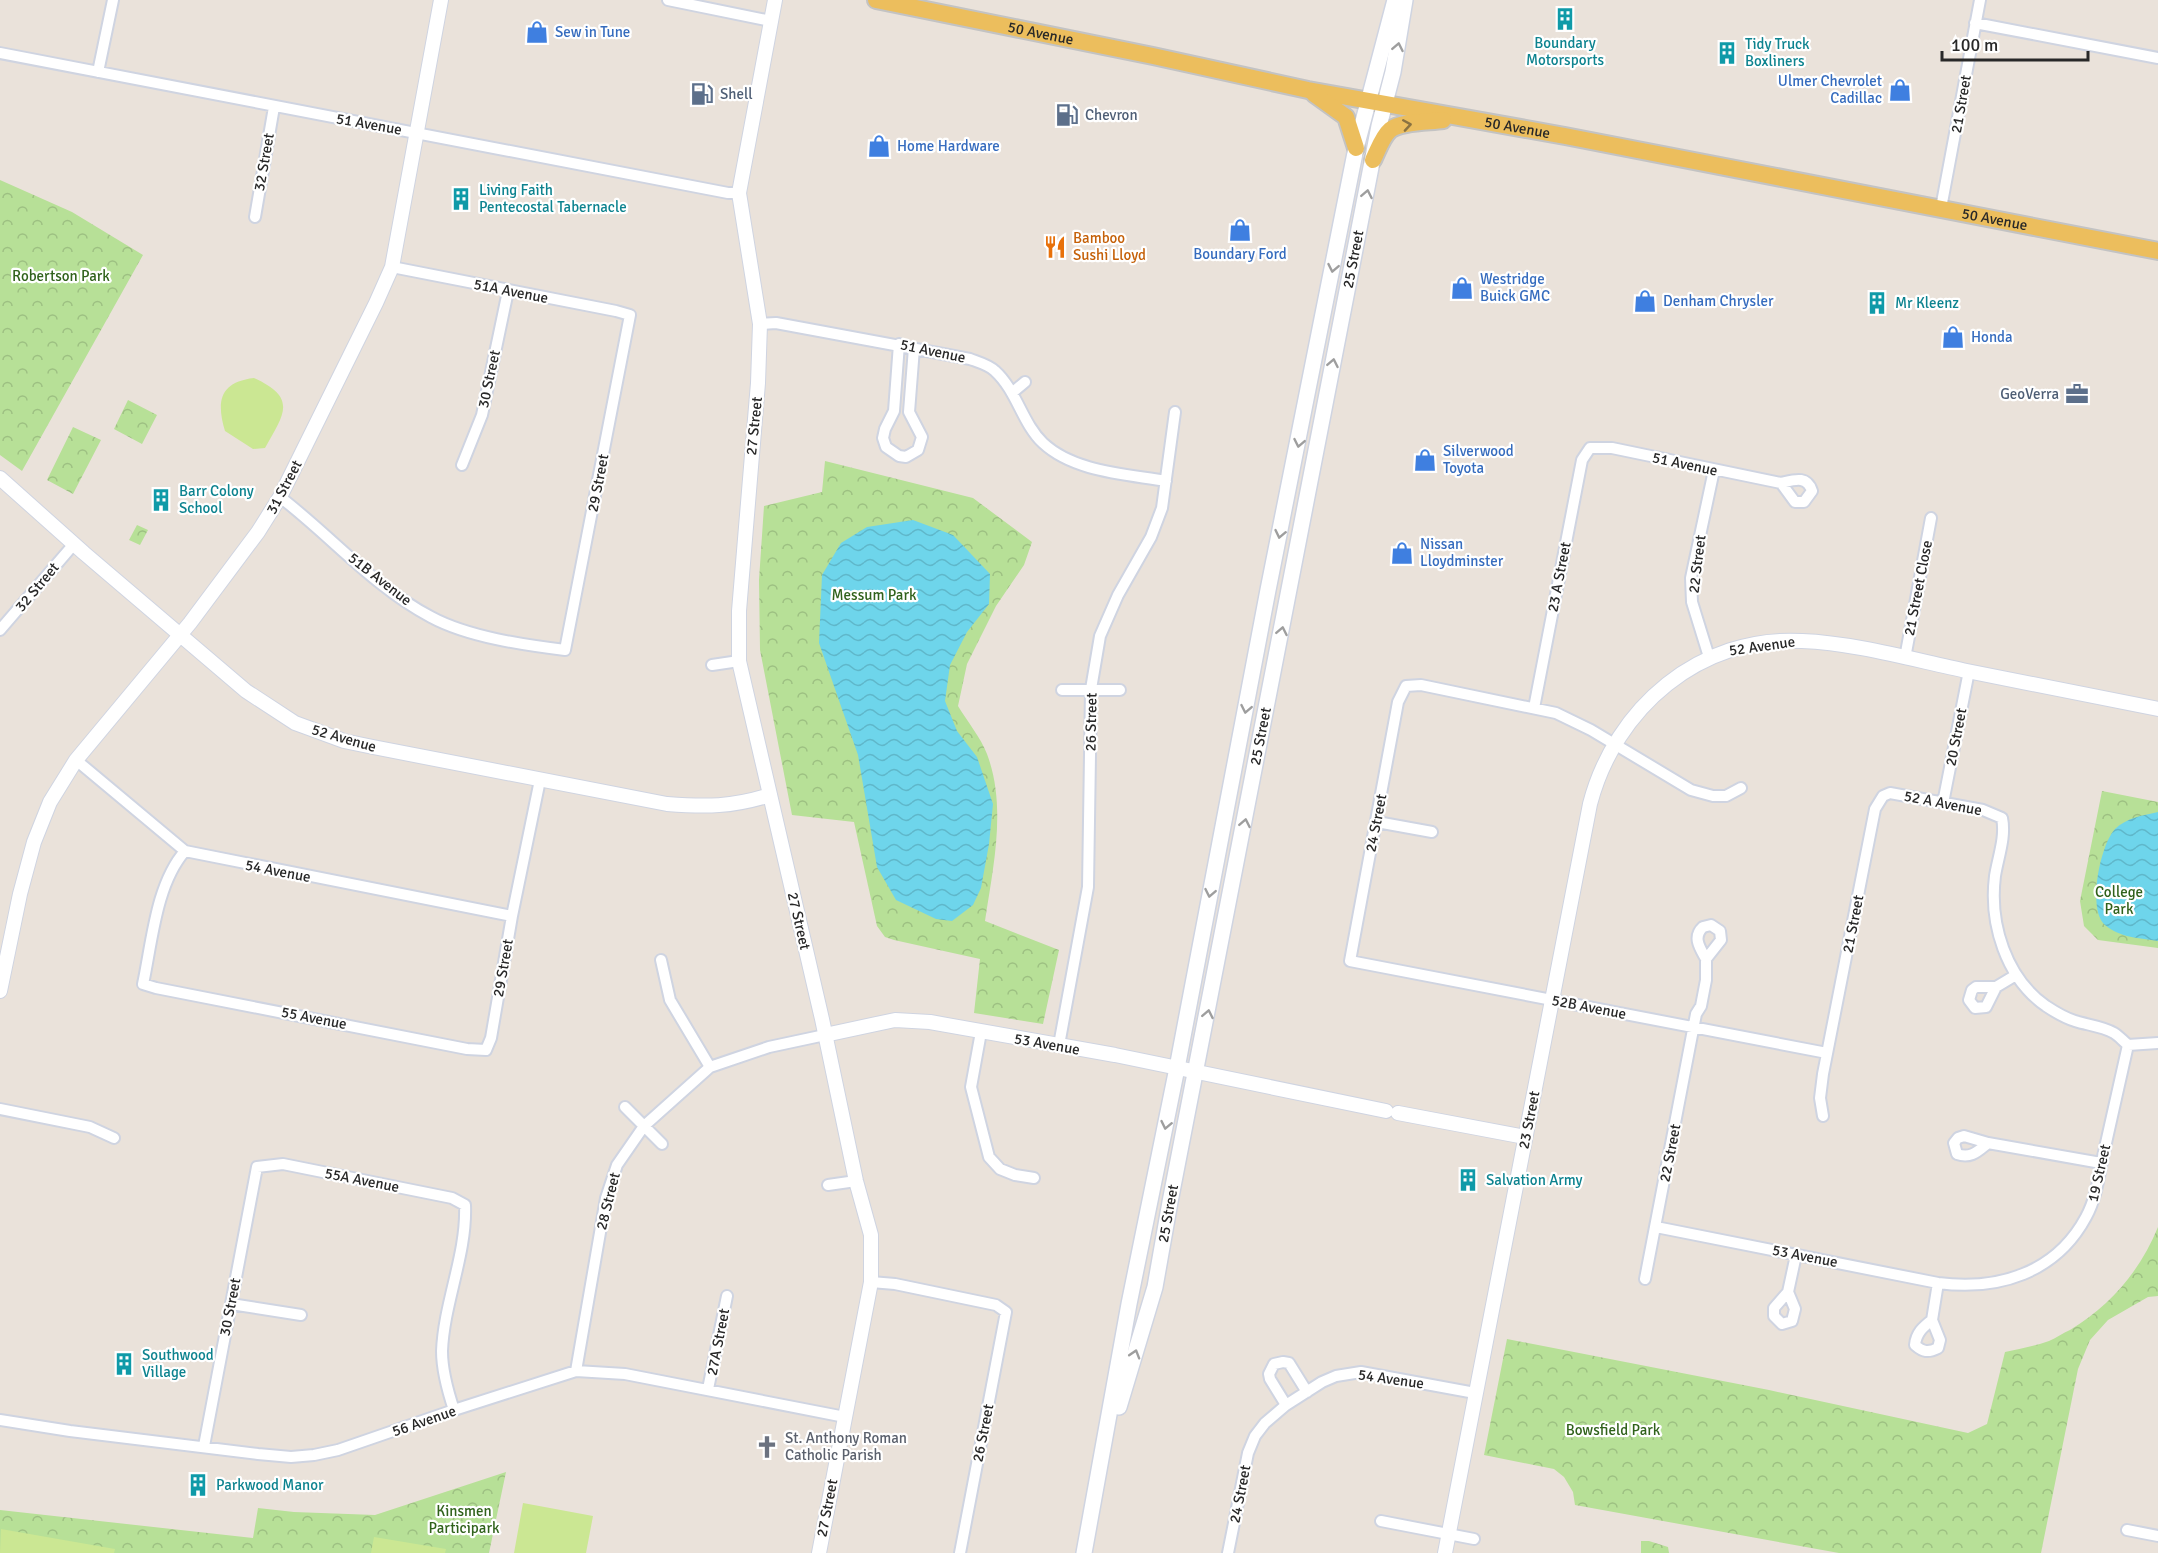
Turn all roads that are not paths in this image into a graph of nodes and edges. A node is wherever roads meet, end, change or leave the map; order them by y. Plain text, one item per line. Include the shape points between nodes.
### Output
1 (113, 0) edge
2 (441, 0) edge
3 (668, 0) edge
4 (775, 0) edge
5 (876, 0) edge
6 (1395, 0) edge
7 (1405, 0) edge
8 (1980, 0) edge
9 (771, 21) junction
10 (1975, 23) junction
11 (0, 53) edge
12 (2158, 58) edge
13 (98, 72) junction
14 (1308, 90) junction
15 (1367, 100) junction
16 (1384, 104) junction
17 (274, 107) junction
18 (1460, 118) junction
19 (417, 133) junction
20 (1356, 148) junction
21 (1373, 160) junction
22 (739, 193) junction
23 (1941, 208) junction
24 (255, 217) dead end
25 (2158, 251) edge
26 (392, 267) junction
27 (508, 291) junction
28 (630, 315) joint
29 (760, 324) junction
30 (899, 344) junction
31 (914, 348) junction
32 (895, 378) junction
33 (910, 379) junction
34 (1025, 382) dead end
35 (1013, 392) junction
36 (894, 411) junction
37 (909, 412) junction
38 (1174, 412) dead end
39 (1590, 448) joint
40 (462, 465) dead end
41 (1714, 470) junction
42 (0, 478) edge
43 (1166, 481) junction
44 (1781, 483) dead end
45 (280, 497) junction
46 (1931, 518) dead end
47 (74, 544) junction
48 (0, 630) edge
49 (180, 635) junction
50 (565, 650) joint
51 (1709, 657) junction
52 (1905, 658) junction
53 (739, 661) junction
54 (712, 665) dead end
55 (1969, 672) junction
56 (1091, 689) junction
57 (1062, 690) dead end
58 (1120, 690) dead end
59 (1534, 708) junction
60 (2158, 709) edge
61 (1615, 744) junction
62 (76, 760) junction
63 (540, 780) junction
64 (1741, 788) dead end
65 (770, 795) junction
66 (1883, 796) joint
67 (1943, 803) junction
68 (1377, 822) junction
69 (1432, 832) dead end
70 (185, 851) junction
71 (512, 916) junction
72 (3, 957) edge
73 (661, 960) dead end
74 (1350, 961) joint
75 (1705, 965) dead end
76 (2016, 975) junction
77 (1996, 987) dead end
78 (0, 991) edge
79 (1552, 1000) junction
80 (1694, 1028) junction
81 (981, 1032) junction
82 (825, 1035) junction
83 (2158, 1043) edge
84 (1059, 1045) junction
85 (2128, 1045) junction
86 (486, 1050) joint
87 (1827, 1053) junction
88 (710, 1067) junction
89 (1177, 1068) junction
90 (1196, 1071) junction
91 (625, 1107) dead end
92 (0, 1109) edge
93 (1823, 1116) dead end
94 (644, 1126) junction
95 (1525, 1137) junction
96 (114, 1138) dead end
97 (1988, 1143) dead end
98 (662, 1144) dead end
99 (2101, 1163) junction
100 (257, 1167) joint
101 (1034, 1178) dead end
102 (856, 1181) junction
103 (828, 1185) dead end
104 (1656, 1227) junction
105 (1796, 1255) junction
106 (1645, 1279) dead end
107 (871, 1282) junction
108 (1938, 1283) junction
109 (1954, 1285) joint
110 (1788, 1292) dead end
111 (727, 1296) dead end
112 (231, 1304) junction
113 (301, 1315) dead end
114 (1932, 1320) dead end
115 (576, 1371) junction
116 (708, 1389) junction
117 (1307, 1392) junction
118 (1475, 1393) junction
119 (1286, 1405) junction
120 (454, 1410) junction
121 (845, 1417) junction
122 (0, 1420) edge
123 (1255, 1436) joint
124 (204, 1446) junction
125 (1100, 1470) junction
126 (1381, 1521) dead end
127 (2127, 1530) dead end
128 (1449, 1535) junction
129 (2158, 1536) edge
130 (1474, 1539) dead end
131 (819, 1553) edge
132 (960, 1553) edge
133 (1084, 1553) edge
134 (1228, 1553) edge
135 (1445, 1553) edge

1 - 13 street
2 - 19 street, 31 Street
3 - 9 street
4 - 9 street
5 - 14 main road, 50 Avenue
6 - 15 main road, 25 Street
16 -> 7 main road, 25 Street
8 - 10 street, 21 Street
9 - 22 street
10 - 12 street
10 - 23 street, 21 Street
11 - 13 street, 51 Avenue
13 - 17 street, 51 Avenue
14 - 15 main road, 50 Avenue
14 - 20 main road via 1346,117
15 - 16 main road, 50 Avenue
15 - 20 main road, 25 Street
16 - 18 main road, 50 Avenue
16 - 21 main road, 25 Street
17 - 19 street, 51 Avenue
17 - 24 street, 32 Street
21 -> 18 main road via 1383,139 1399,125
18 - 23 main road, 50 Avenue
19 - 22 street, 51 Avenue
19 - 26 street, 31 Street
20 -> 89 main road, 25 Street
90 -> 21 main road, 25 Street
22 - 29 street, 27 Street
23 - 25 main road, 50 Avenue
26 - 27 street, 51A Avenue
26 - 45 street, 31 Street
27 - 28 street, 51A Avenue
27 - 40 street, 30 Street via 482,415
28 - 50 street, 29 Street
29 - 30 street, 51 Avenue via 776,323
29 - 53 street, 27 Street via 739,611
30 - 31 street, 51 Avenue
30 - 32 street
31 - 33 street
31 - 35 street, 51 Avenue via 970,358 994,369
32 - 33 street
32 - 36 street
33 - 37 street
34 - 35 street
35 - 43 street, 51 Avenue via 1043,443 1067,458 1091,467
36 - 37 street
36 - 37 street via 883,438 886,447 906,457 918,450 922,437
38 - 43 street, 26 Street
39 - 41 street, 51 Avenue via 1612,448
39 - 59 street, 23 A Street via 1582,460
41 - 44 street, 51 Avenue
41 - 51 street, 22 Street via 1692,578 1692,602
42 - 47 street, 52 Avenue
43 - 56 street, 26 Street via 1162,508 1151,537 1104,626
45 - 49 street, 31 Street
45 - 50 street, 51B Avenue via 395,595 433,618 499,639
46 - 52 street, 21 Street Close
47 - 48 street, 32 Street
47 - 49 street, 52 Avenue
49 - 62 street, 31 Street
49 - 63 street, 52 Avenue via 246,692 295,723 344,741
51 - 52 street, 52 Avenue via 1756,644 1800,640
51 - 61 street, 52 Avenue via 1653,695
52 - 55 street, 52 Avenue
53 - 54 street
53 - 65 street, 27 Street
55 - 60 street, 52 Avenue
55 - 67 street, 20 Street
56 - 57 street
56 - 58 street
56 - 84 street, 26 Street via 1088,886
59 - 61 street via 1575,720
59 - 68 street, 24 Street via 1421,685 1406,686 1398,702
61 - 64 street via 1691,790 1726,796
61 - 79 street, 23 Street via 1590,804
62 - 70 street, 54 Avenue
62 - 72 street, 31 Street via 50,802 34,842
63 - 65 street, 52 Avenue via 708,808
63 - 71 street, 29 Street
65 - 82 street, 27 Street
66 - 67 street, 52 A Avenue via 1890,793
66 - 87 street, 21 Street via 1875,809
67 - 76 street, 52 A Avenue via 1983,810 2002,818 2005,829 1995,875 1994,912 2002,945
68 - 69 street
68 - 74 street, 24 Street
70 - 71 street, 54 Avenue
70 - 86 street, 55 Avenue via 163,886 143,984
71 - 86 street, 29 Street via 492,1038
72 - 78 street, 31 Street
73 - 88 street via 670,1000
74 - 79 street, 52B Avenue
75 - 80 street, 22 Street via 1697,987
76 - 77 street
76 - 85 street via 2046,1006 2067,1018 2115,1033
79 - 80 street, 52B Avenue
79 - 95 street, 23 Street
80 - 87 street, 52B Avenue
80 - 104 street, 22 Street
81 - 82 street, 53 Avenue via 895,1020
81 - 84 street, 53 Avenue
81 - 101 street via 971,1087 988,1157 1000,1169
82 - 88 street, 53 Avenue via 769,1047
82 - 102 street, 27 Street
83 - 85 street
84 - 89 street, 53 Avenue
85 - 99 street, 19 Street
87 - 93 street via 1820,1098
88 - 94 street, 28 Street
89 - 90 street, 53 Avenue
89 -> 125 main road, 25 Street
90 - 95 street, 53 Avenue
125 -> 90 main road, 25 Street via 1155,1287
91 - 94 street
92 - 96 street via 90,1127
94 - 98 street
94 - 115 street, 28 Street via 616,1165 606,1198
95 - 118 street, 23 Street
97 - 99 street
99 - 109 street, 19 Street via 2086,1216 2054,1256 2014,1279
100 - 112 street, 30 Street
100 - 120 street, 55A Avenue via 283,1164 452,1198 465,1205 442,1353
102 - 103 street
102 - 107 street, 27 Street via 871,1235
104 - 105 street, 53 Avenue
104 - 106 street, 22 Street
105 - 108 street, 53 Avenue
105 - 110 street
107 - 121 street, 27 Street
107 - 132 street, 26 Street via 996,1305 1006,1312
108 - 109 street, 53 Avenue
108 - 114 street
111 - 116 street, 27A Street
112 - 113 street
112 - 124 street, 30 Street
115 - 116 street, 56 Avenue via 625,1374
115 - 120 street, 56 Avenue
116 - 121 street, 56 Avenue
117 - 118 street, 54 Avenue via 1336,1376 1361,1372
117 - 119 street, 54 Avenue
117 - 119 street via 1289,1363 1274,1364 1270,1379
118 - 128 street, 23 Street
119 - 123 street, 54 Avenue
120 - 124 street, 56 Avenue via 314,1455 258,1454
121 - 131 street, 27 Street
122 - 124 street, 56 Avenue
123 - 134 street, 24 Street via 1245,1463
125 - 133 main road, 25 Street
126 - 128 street
127 - 129 street
128 - 130 street
128 - 135 street, 23 Street

